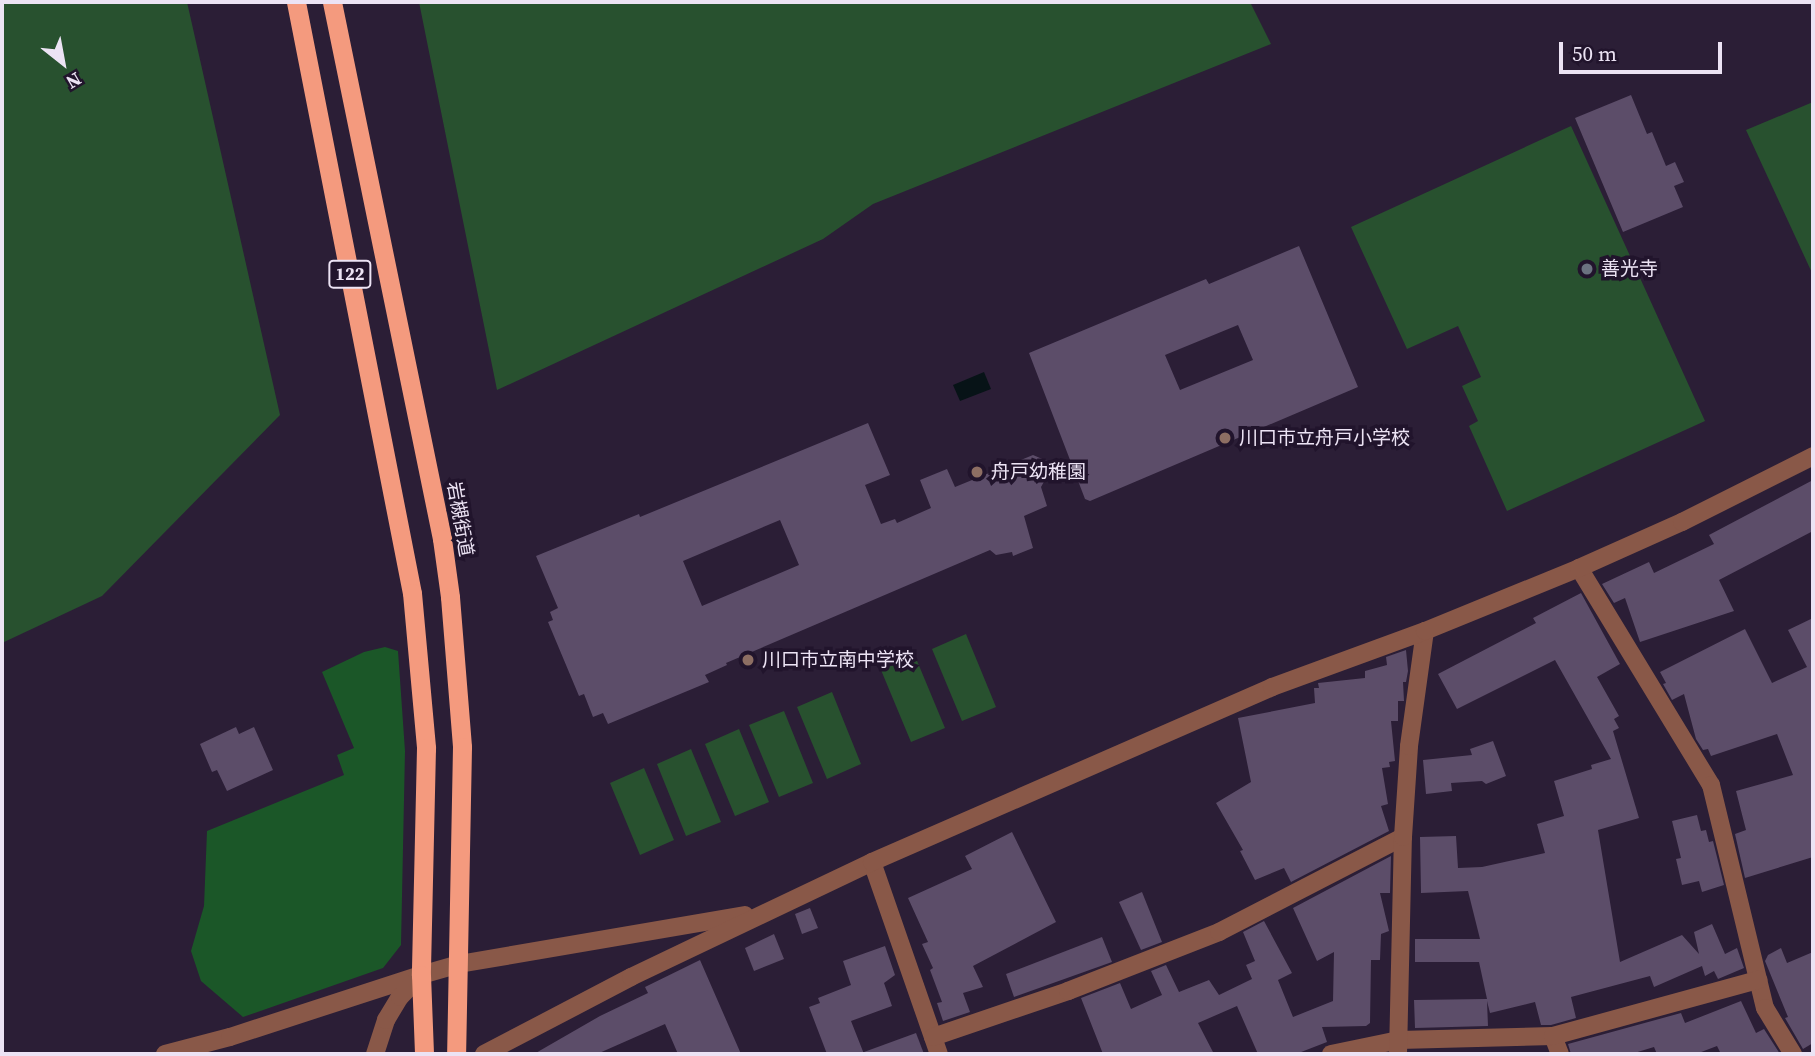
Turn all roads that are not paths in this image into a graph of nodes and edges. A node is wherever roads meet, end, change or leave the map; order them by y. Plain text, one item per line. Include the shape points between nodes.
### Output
1 (296, 2) edge
2 (332, 2) edge
3 (1813, 456) edge
4 (1579, 568) junction
5 (1425, 631) junction
6 (1403, 837) junction
7 (872, 862) junction
8 (762, 912) junction
9 (459, 964) junction
10 (421, 975) junction
11 (1758, 980) junction
12 (1553, 1036) junction
13 (933, 1037) junction
14 (1398, 1047) edge
15 (165, 1054) edge
16 (375, 1054) edge
17 (424, 1054) edge
18 (456, 1054) edge
19 (484, 1054) edge
20 (939, 1054) edge
21 (1331, 1054) edge
22 (1560, 1054) edge
23 (1793, 1054) edge

1 - 10 highway, 122 via 404,547 421,676 426,748
2 - 9 highway, 岩槻街道 / 122 via 442,539 462,747
3 - 4 street
4 - 5 street
4 - 11 street via 1711,785
5 - 6 street via 1409,746
5 - 7 street via 1272,687
6 - 13 street via 1219,932
6 - 14 street
7 - 8 street
7 - 13 street
8 - 9 street
8 - 19 street
9 - 10 street
9 - 18 highway, 岩槻街道 / 122
10 - 15 street
10 - 16 street via 386,1020
10 - 17 highway, 122
11 - 12 street
11 - 23 street via 1765,1008
12 - 14 street
12 - 22 street
13 - 20 street
14 - 21 street

